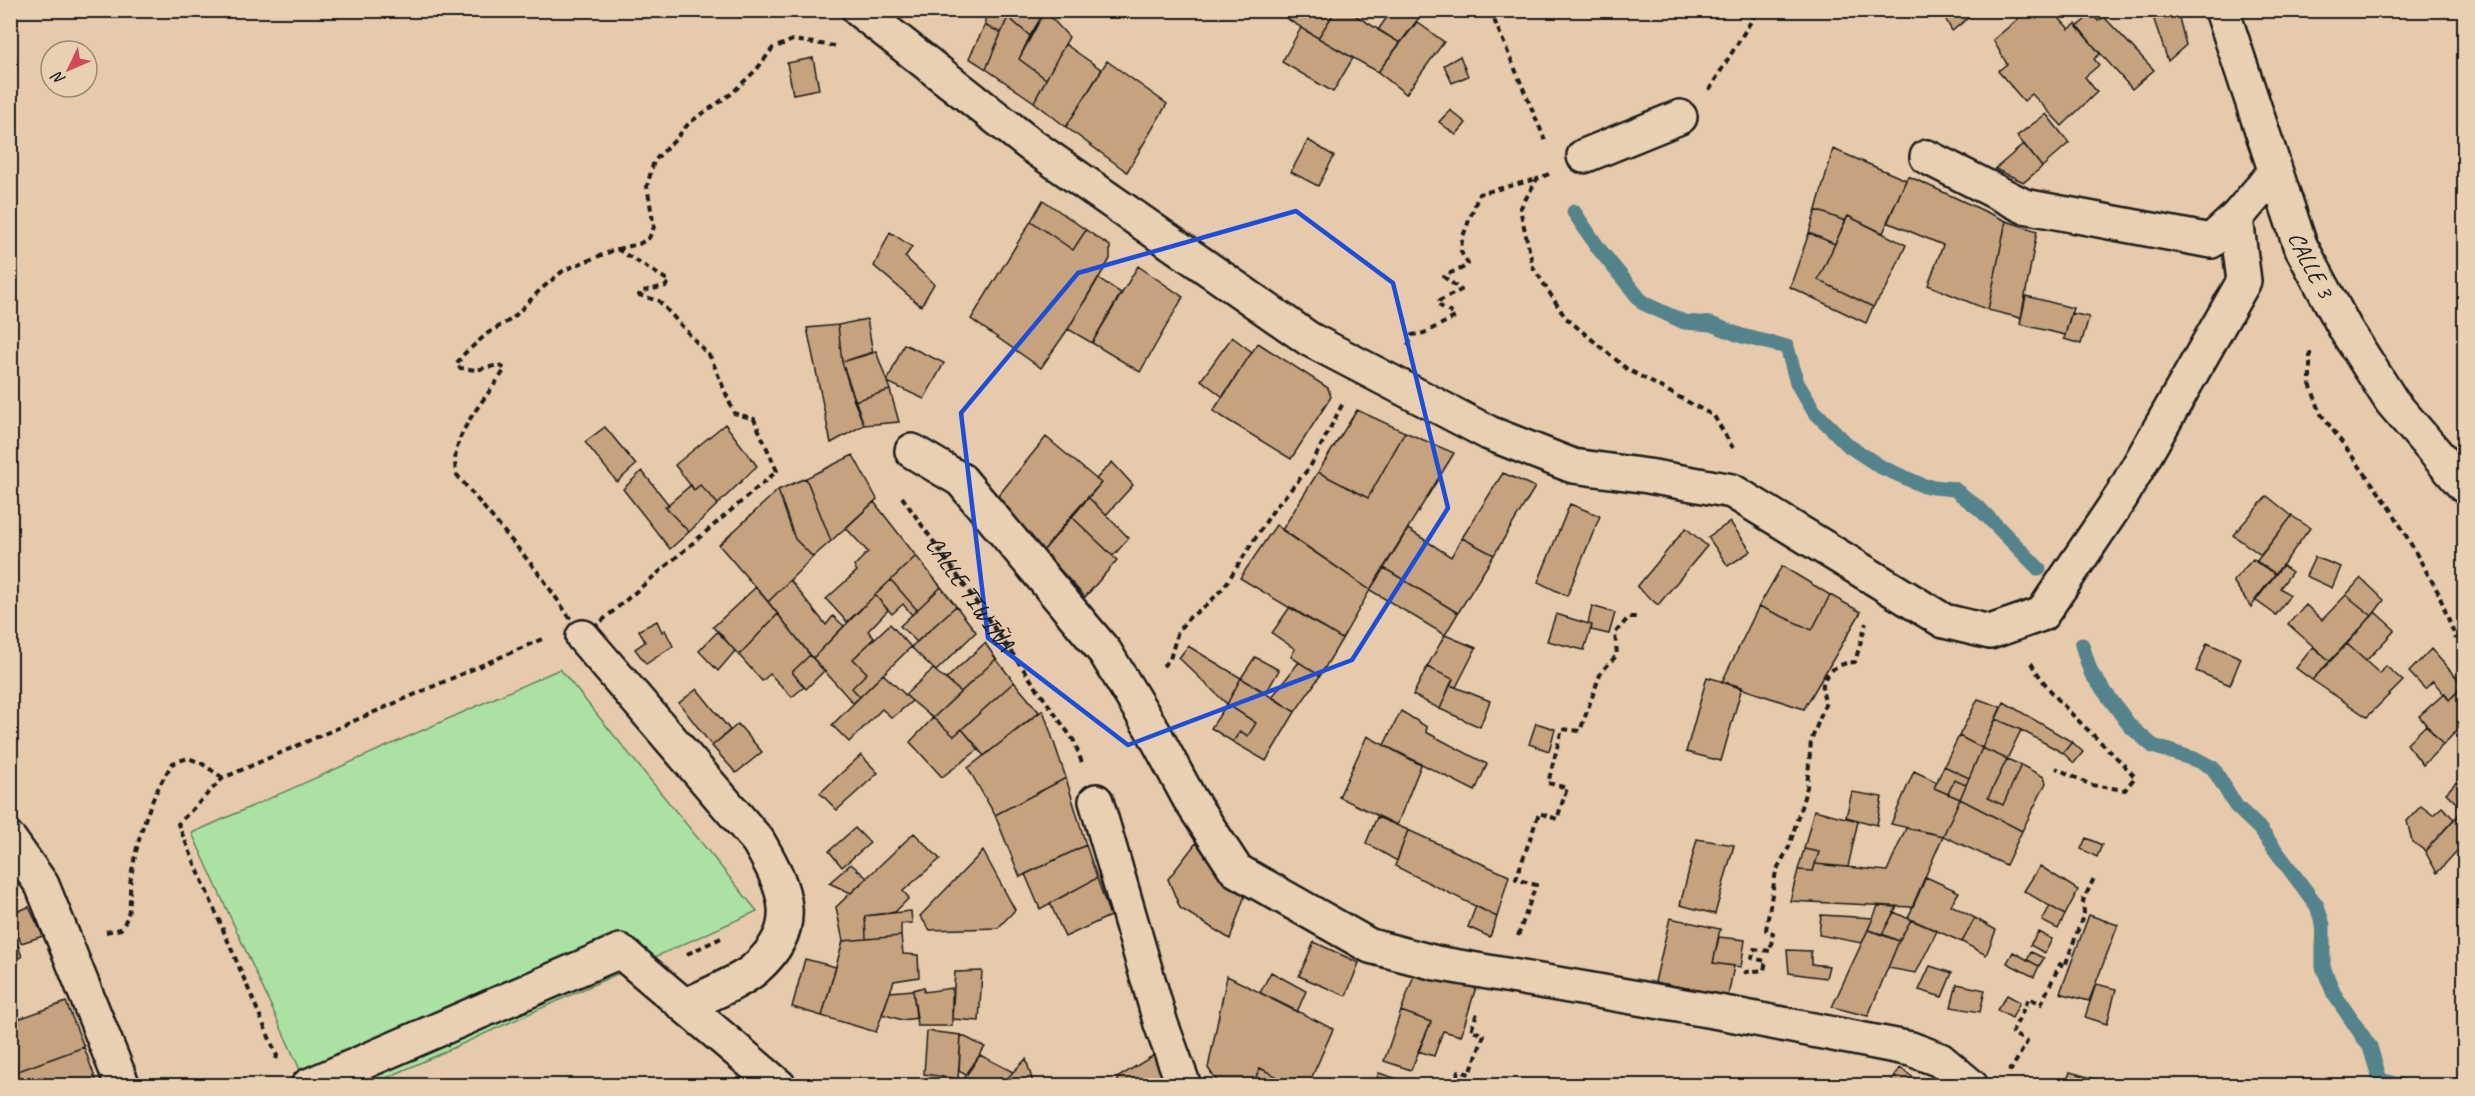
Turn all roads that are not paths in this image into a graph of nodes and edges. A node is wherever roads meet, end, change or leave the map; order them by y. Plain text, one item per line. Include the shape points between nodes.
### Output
1 (859, 10) edge
2 (2222, 10) edge
3 (1680, 117) road end
4 (1927, 157) dead end
5 (1571, 163) road end
6 (2275, 172) junction
7 (2235, 218) junction
8 (912, 451) dead end
9 (2464, 486) edge
10 (583, 637) road end
11 (1096, 801) dead end
12 (10, 840) edge
13 (685, 1006) junction
14 (1965, 1081) edge
15 (123, 1086) edge
16 (308, 1086) edge
17 (779, 1086) edge
18 (1184, 1086) edge

1 - 7 street via 1031,146 1309,339 1489,433 1573,466 1732,491 1944,621 1990,632 2042,614 2121,496 2244,281
2 - 6 street, CALLE 3
3 - 5 street
4 - 7 street via 2024,206 2085,219 2211,241
6 - 7 street
6 - 9 street, CALLE 3 via 2300,245 2325,292 2392,402
8 - 14 street via 961,480 1105,652 1189,798 1236,870 1370,946 1436,963 1911,1049 1940,1060
10 - 13 street via 758,841 777,873 784,896 787,907 781,941 754,970
11 - 18 street via 1155,1003
12 - 15 street via 42,885
13 - 16 street via 620,951
13 - 17 street

